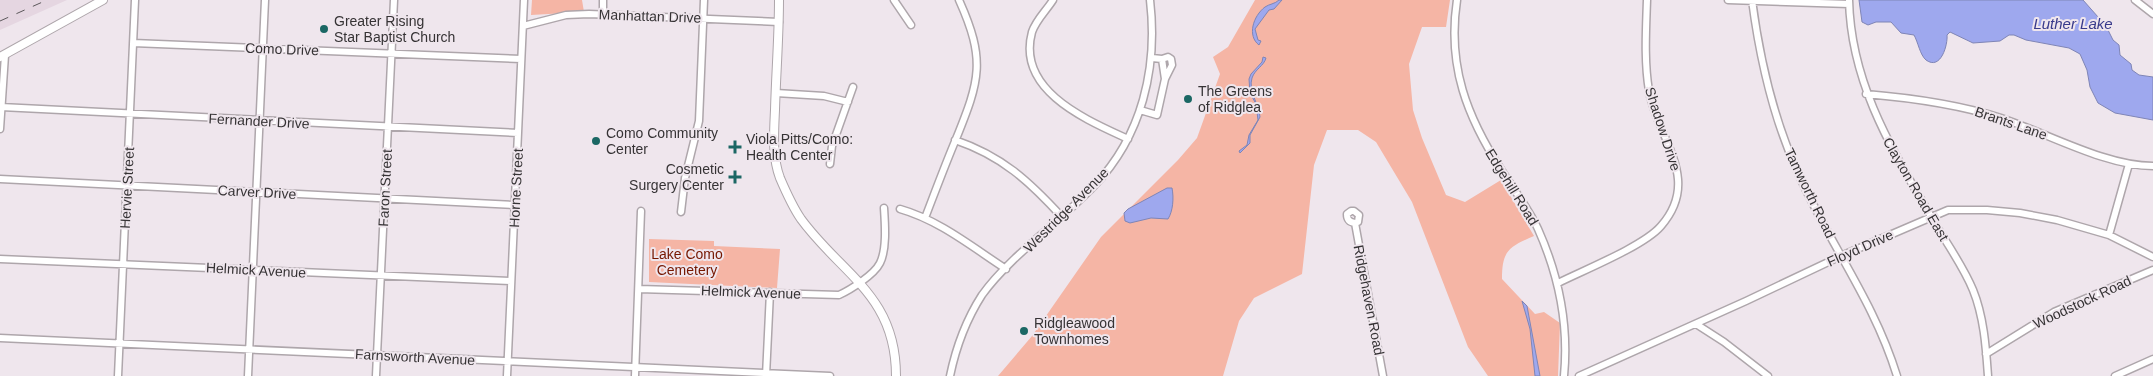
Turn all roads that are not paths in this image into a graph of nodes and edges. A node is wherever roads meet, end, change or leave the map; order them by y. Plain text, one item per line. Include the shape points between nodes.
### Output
1 (103, 0) edge
2 (135, 0) edge
3 (265, 0) edge
4 (394, 0) edge
5 (524, 0) edge
6 (604, 0) edge
7 (704, 0) edge
8 (780, 0) edge
9 (894, 0) edge
10 (959, 0) edge
11 (1150, 0) edge
12 (1457, 0) edge
13 (1646, 0) edge
14 (1728, 0) edge
15 (1753, 0) edge
16 (2135, 0) edge
17 (1051, 1) edge
18 (1849, 2) edge
19 (603, 14) junction
20 (2153, 14) edge
21 (703, 18) junction
22 (779, 22) junction
23 (911, 25) dead end
24 (523, 26) junction
25 (133, 43) junction
26 (263, 48) junction
27 (391, 54) junction
28 (2, 56) edge
29 (1152, 58) junction
30 (522, 60) junction
31 (853, 87) dead end
32 (776, 93) junction
33 (1866, 94) junction
34 (848, 102) junction
35 (1, 107) edge
36 (1140, 110) junction
37 (130, 114) junction
38 (260, 120) junction
39 (388, 127) junction
40 (0, 129) edge
41 (518, 133) junction
42 (1128, 139) junction
43 (955, 140) junction
44 (830, 164) dead end
45 (2129, 164) junction
46 (2153, 166) edge
47 (0, 179) edge
48 (127, 186) junction
49 (256, 192) junction
50 (385, 199) junction
51 (515, 205) junction
52 (884, 208) dead end
53 (900, 209) dead end
54 (641, 211) dead end
55 (681, 212) dead end
56 (1062, 217) junction
57 (1931, 217) junction
58 (925, 218) junction
59 (1355, 223) dead end
60 (2109, 235) junction
61 (1841, 256) junction
62 (2153, 257) edge
63 (0, 258) edge
64 (123, 264) junction
65 (1006, 269) junction
66 (252, 270) junction
67 (2153, 270) edge
68 (381, 276) junction
69 (511, 281) junction
70 (860, 282) junction
71 (1558, 283) junction
72 (639, 289) junction
73 (770, 292) junction
74 (1696, 324) junction
75 (0, 338) edge
76 (120, 343) junction
77 (249, 349) junction
78 (1986, 354) junction
79 (377, 355) junction
80 (2153, 359) edge
81 (508, 361) junction
82 (636, 367) junction
83 (766, 374) edge
84 (118, 376) edge
85 (248, 376) edge
86 (376, 376) edge
87 (507, 376) edge
88 (635, 376) edge
89 (830, 376) edge
90 (896, 376) edge
91 (950, 376) edge
92 (1383, 376) edge
93 (1564, 376) edge
94 (1579, 376) edge
95 (1768, 376) edge
96 (1897, 376) edge
97 (1988, 376) edge
98 (2115, 376) edge

1 - 28 main road
2 - 25 street, Hervie Street
3 - 26 street
4 - 27 street, Faron Street
5 - 24 street, Horne Street
6 - 19 street
7 - 21 street
8 - 22 main road
9 - 23 street
10 - 43 street via 972,28 977,60 974,92
11 - 29 street, Westridge Avenue
12 - 71 street, Edgehill Road via 1458,76 1473,122 1538,228
13 - 71 street, Shadow Drive via 1648,80 1657,118 1678,168 1676,200 1661,226 1646,239
14 - 15 street
15 - 18 street
15 - 61 street, Tamworth Road via 1762,60 1774,109 1799,176
16 - 20 street
17 - 42 street via 1033,30 1030,56 1035,70 1049,91 1072,111
18 - 33 street, Clayton Road East via 1854,48
19 - 21 street, Manhattan Drive
19 - 24 street, Manhattan Drive via 566,15
21 - 22 street, Manhattan Drive
21 - 55 street via 699,121 684,183
22 - 32 main road
24 - 30 street, Horne Street
25 - 26 street, Como Drive
25 - 37 street, Hervie Street
26 - 27 street, Como Drive
26 - 38 street
27 - 30 street, Como Drive
27 - 39 street, Faron Street
28 - 35 street
29 - 36 street, Westridge Avenue
29 - 36 street via 1162,59 1166,69 1157,116
30 - 41 street, Horne Street
31 - 34 street
32 - 34 street via 824,96
32 - 70 main road via 775,156 789,199 809,228
33 - 45 street, Brants Lane via 1929,100 1965,108
33 - 57 street, Clayton Road East
34 - 44 street via 832,146
35 - 37 street, Fernander Drive
35 - 40 street
36 - 42 street, Westridge Avenue
37 - 38 street, Fernander Drive
37 - 48 street, Hervie Street
38 - 39 street, Fernander Drive
38 - 49 street
39 - 41 street, Fernander Drive
39 - 50 street, Faron Street
41 - 51 street, Horne Street
42 - 56 street, Westridge Avenue via 1094,186
43 - 56 street via 977,147 1004,162 1034,187
43 - 58 street
45 - 46 street, Brants Lane
45 - 60 street
47 - 48 street, Carver Drive
48 - 49 street, Carver Drive
48 - 64 street, Hervie Street
49 - 50 street, Carver Drive
49 - 66 street
50 - 51 street, Carver Drive
50 - 68 street, Faron Street
51 - 69 street, Horne Street
52 - 70 street, Helmick Avenue via 880,264
53 - 58 street
54 - 72 street
56 - 65 street, Westridge Avenue
57 - 60 street, Floyd Drive via 1948,210 2020,213
57 - 61 street, Floyd Drive
57 - 78 street, Clayton Road East via 1974,292
58 - 65 street
59 - 92 street, Ridgehaven Road
60 - 62 street, Floyd Drive
61 - 74 street, Floyd Drive
61 - 96 street, Tamworth Road via 1888,345
63 - 64 street, Helmick Avenue
64 - 66 street, Helmick Avenue
64 - 76 street, Hervie Street
65 - 91 street, Westridge Avenue via 982,296 967,322
66 - 68 street, Helmick Avenue
66 - 77 street
67 - 78 street, Woodstock Road via 2054,312
68 - 69 street, Helmick Avenue
68 - 79 street, Faron Street
69 - 81 street, Horne Street
70 - 73 street, Helmick Avenue via 839,295
70 - 90 main road via 876,302 889,330
71 - 93 street, Edgehill Road via 1566,331
72 - 73 street, Helmick Avenue
72 - 82 street
73 - 83 street
74 - 94 street, Floyd Drive
74 - 95 street
75 - 76 street, Farnsworth Avenue
76 - 77 street, Farnsworth Avenue
76 - 84 street, Hervie Street
77 - 79 street, Farnsworth Avenue
77 - 85 street
78 - 97 street, Clayton Road East
79 - 81 street, Farnsworth Avenue
79 - 86 street, Faron Street
80 - 98 street
81 - 82 street, Farnsworth Avenue
81 - 87 street, Horne Street
82 - 83 street, Farnsworth Avenue
82 - 88 street
83 - 89 street, Farnsworth Avenue

